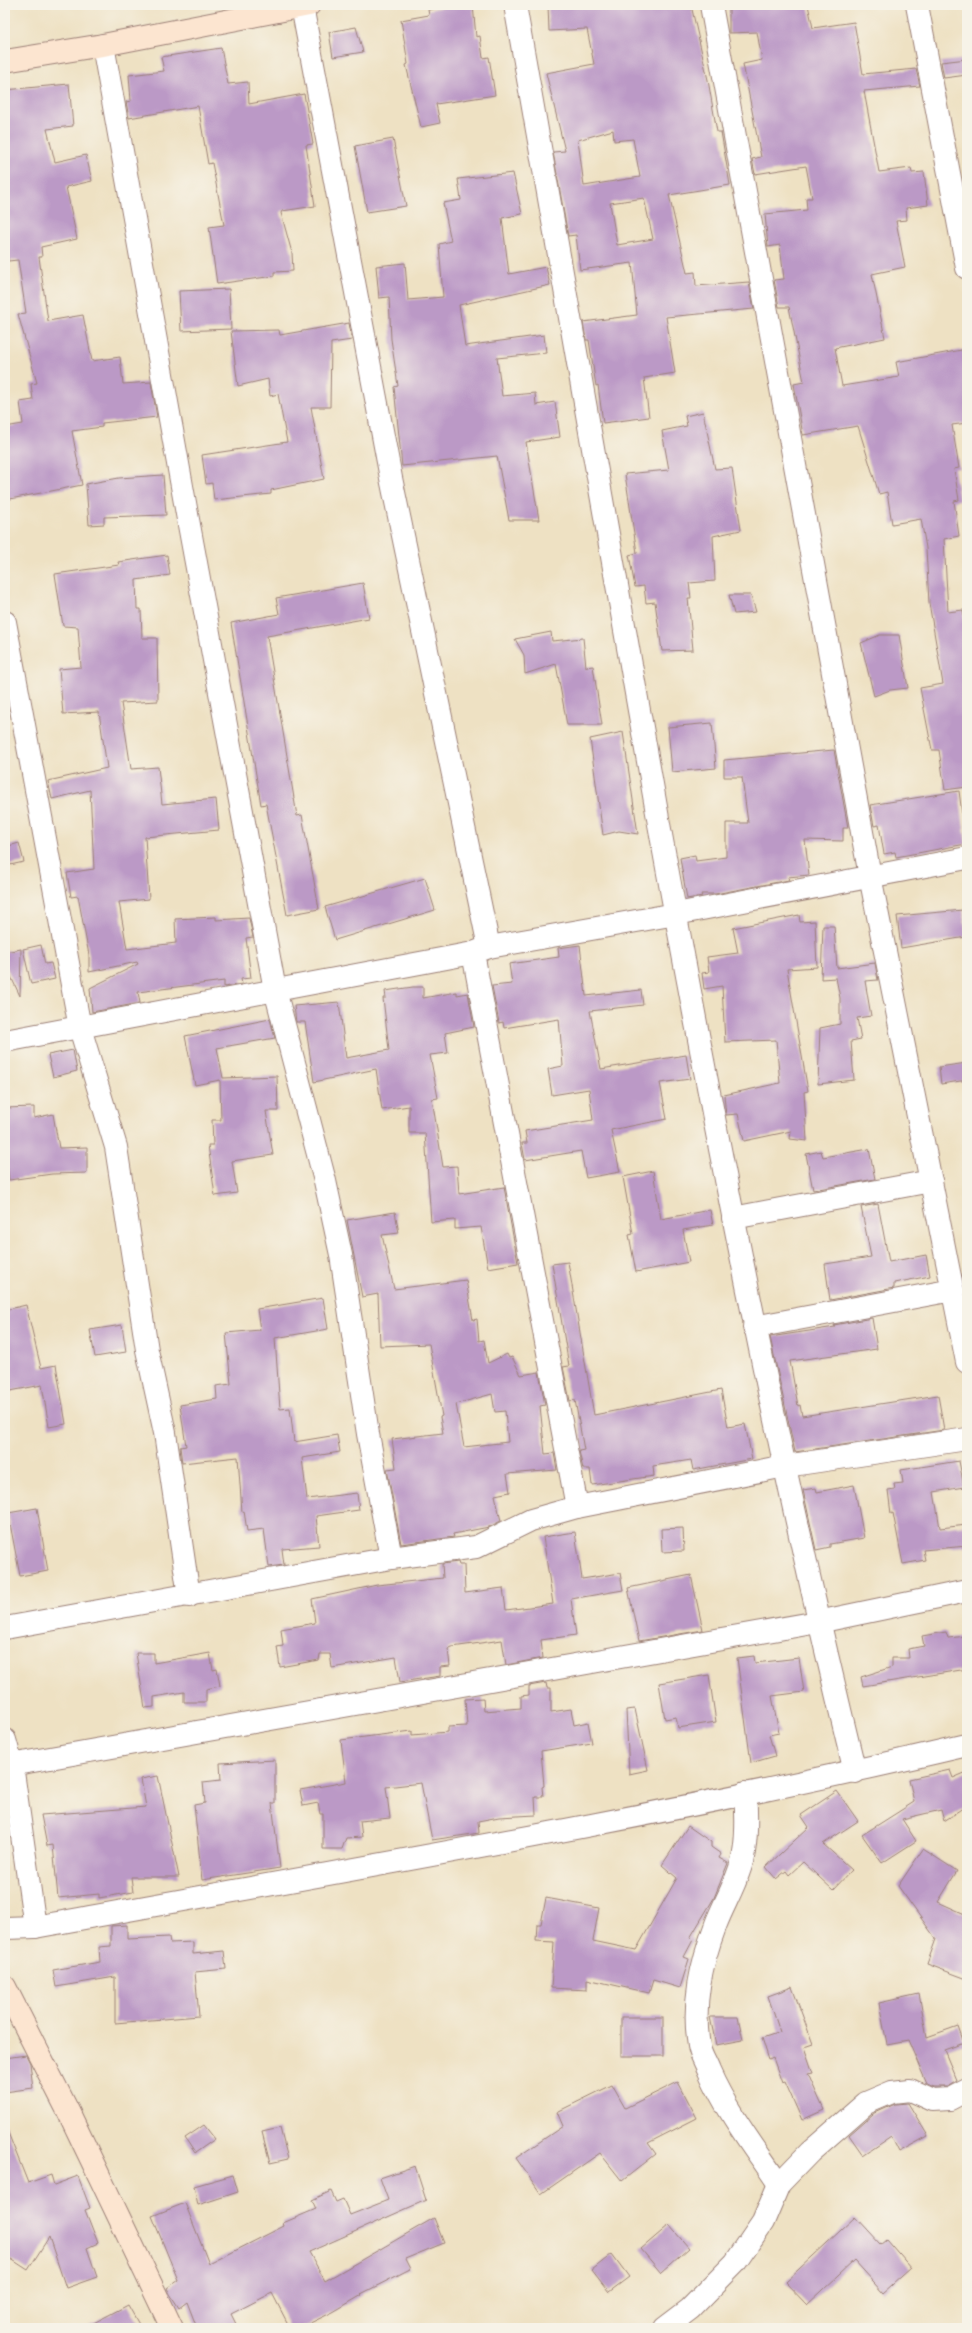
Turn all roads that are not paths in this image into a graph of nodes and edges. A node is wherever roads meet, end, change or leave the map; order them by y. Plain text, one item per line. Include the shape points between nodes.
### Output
1 (515, 5) edge
2 (711, 5) edge
3 (917, 5) edge
4 (305, 6) edge
5 (104, 45) junction
6 (5, 61) edge
7 (967, 268) edge
8 (5, 622) edge
9 (967, 858) edge
10 (870, 876) junction
11 (676, 914) junction
12 (481, 950) junction
13 (275, 990) junction
14 (80, 1028) junction
15 (5, 1041) edge
16 (931, 1181) junction
17 (733, 1218) junction
18 (953, 1290) junction
19 (754, 1327) junction
20 (967, 1362) edge
21 (967, 1439) edge
22 (785, 1466) junction
23 (577, 1507) junction
24 (391, 1558) junction
25 (967, 1592) edge
26 (189, 1596) junction
27 (818, 1622) junction
28 (5, 1628) edge
29 (5, 1740) edge
30 (967, 1745) edge
31 (8, 1766) edge
32 (855, 1772) junction
33 (745, 1793) junction
34 (35, 1927) junction
35 (5, 1928) edge
36 (5, 1987) edge
37 (967, 2090) edge
38 (779, 2184) junction
39 (172, 2328) edge
40 (665, 2328) edge

1 - 11 street via 589,439
2 - 10 street
3 - 7 street
4 - 5 street
4 - 12 street
5 - 6 street
5 - 13 street
8 - 14 street
9 - 10 street
10 - 11 street
10 - 16 street
11 - 12 street
11 - 17 street
12 - 13 street
12 - 23 street
13 - 14 street
13 - 24 street via 341,1255 368,1434
14 - 15 street
14 - 26 street via 116,1147
16 - 17 street
16 - 18 street
17 - 19 street
18 - 19 street
18 - 20 street
19 - 22 street
21 - 22 street
22 - 23 street
22 - 27 street
23 - 24 street via 531,1520 476,1547
24 - 26 street
25 - 27 street
26 - 28 street
27 - 31 street
27 - 32 street
29 - 31 street
30 - 32 street
31 - 34 street
32 - 33 street
33 - 34 street via 475,1847
33 - 38 street via 744,1854 700,1972 695,2008 699,2047 714,2080 735,2121
34 - 35 street
36 - 39 street via 68,2111
37 - 38 street via 950,2099 932,2100 910,2090 892,2092 866,2104 810,2152
38 - 40 street via 763,2222 735,2263 690,2308

